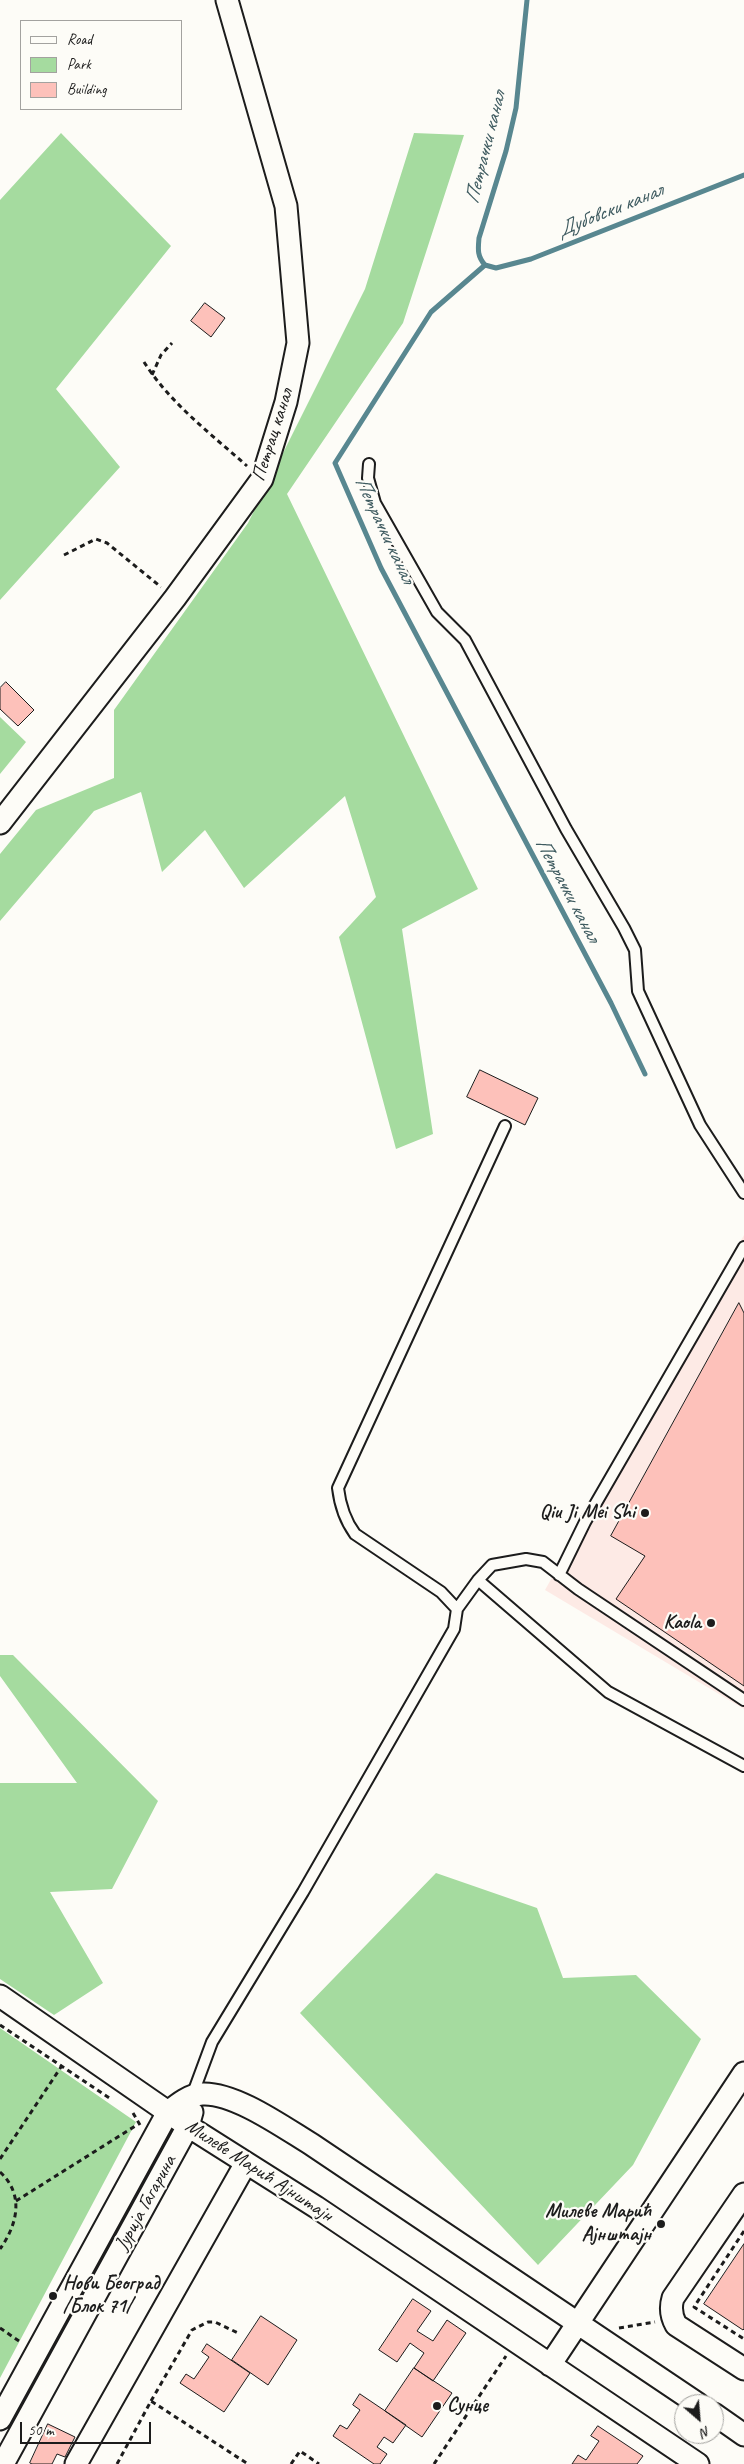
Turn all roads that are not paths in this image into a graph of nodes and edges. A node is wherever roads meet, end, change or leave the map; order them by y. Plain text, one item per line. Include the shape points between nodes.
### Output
1 (227, 0) edge
2 (369, 464) dead end
3 (0, 822) edge
4 (505, 1126) dead end
5 (744, 1193) edge
6 (744, 1248) edge
7 (559, 1574) junction
8 (478, 1580) junction
9 (457, 1609) junction
10 (744, 1700) edge
11 (744, 1766) edge
12 (0, 1996) edge
13 (744, 2073) edge
14 (192, 2097) junction
15 (168, 2112) junction
16 (188, 2126) junction
17 (246, 2163) junction
18 (744, 2194) edge
19 (577, 2323) junction
20 (550, 2365) junction
21 (743, 2367) edge
22 (683, 2394) edge
23 (0, 2419) edge
24 (724, 2421) edge
25 (744, 2435) edge
26 (3, 2464) edge
27 (76, 2464) edge
28 (698, 2464) edge

1 - 3 street, Петрац канал via 286,206 298,343 286,402 262,479 175,598
2 - 5 lane via 368,478 376,503 437,612 465,640 566,829 624,928 635,950 638,991 700,1125
4 - 9 lane via 338,1488 347,1523 355,1534 440,1592
6 - 7 lane via 585,1522
7 - 8 lane via 542,1562 526,1559 492,1565
7 - 10 lane
8 - 9 lane
8 - 11 lane via 608,1692
9 - 14 lane via 454,1629 303,1892 212,2042
12 - 15 street, Милеве Марић Ајнштајн
13 - 19 street
14 - 15 street, Милеве Марић Ајнштајн
14 - 16 street, Јурија Гагарина
14 - 19 street, Милеве Марић Ајнштајн via 222,2097 284,2128
15 - 16 street, Милеве Марић Ајнштајн
15 - 23 street, Јурија Гагарина
16 - 17 street, Милеве Марић Ајнштајн
16 - 26 street, Јурија Гагарина
17 - 20 street, Милеве Марић Ајнштајн
17 - 27 street
18 - 21 street via 671,2305 676,2325
19 - 20 street
19 - 22 street, Милеве Марић Ајнштајн
20 - 28 street, Милеве Марић Ајнштајн
24 - 25 street

